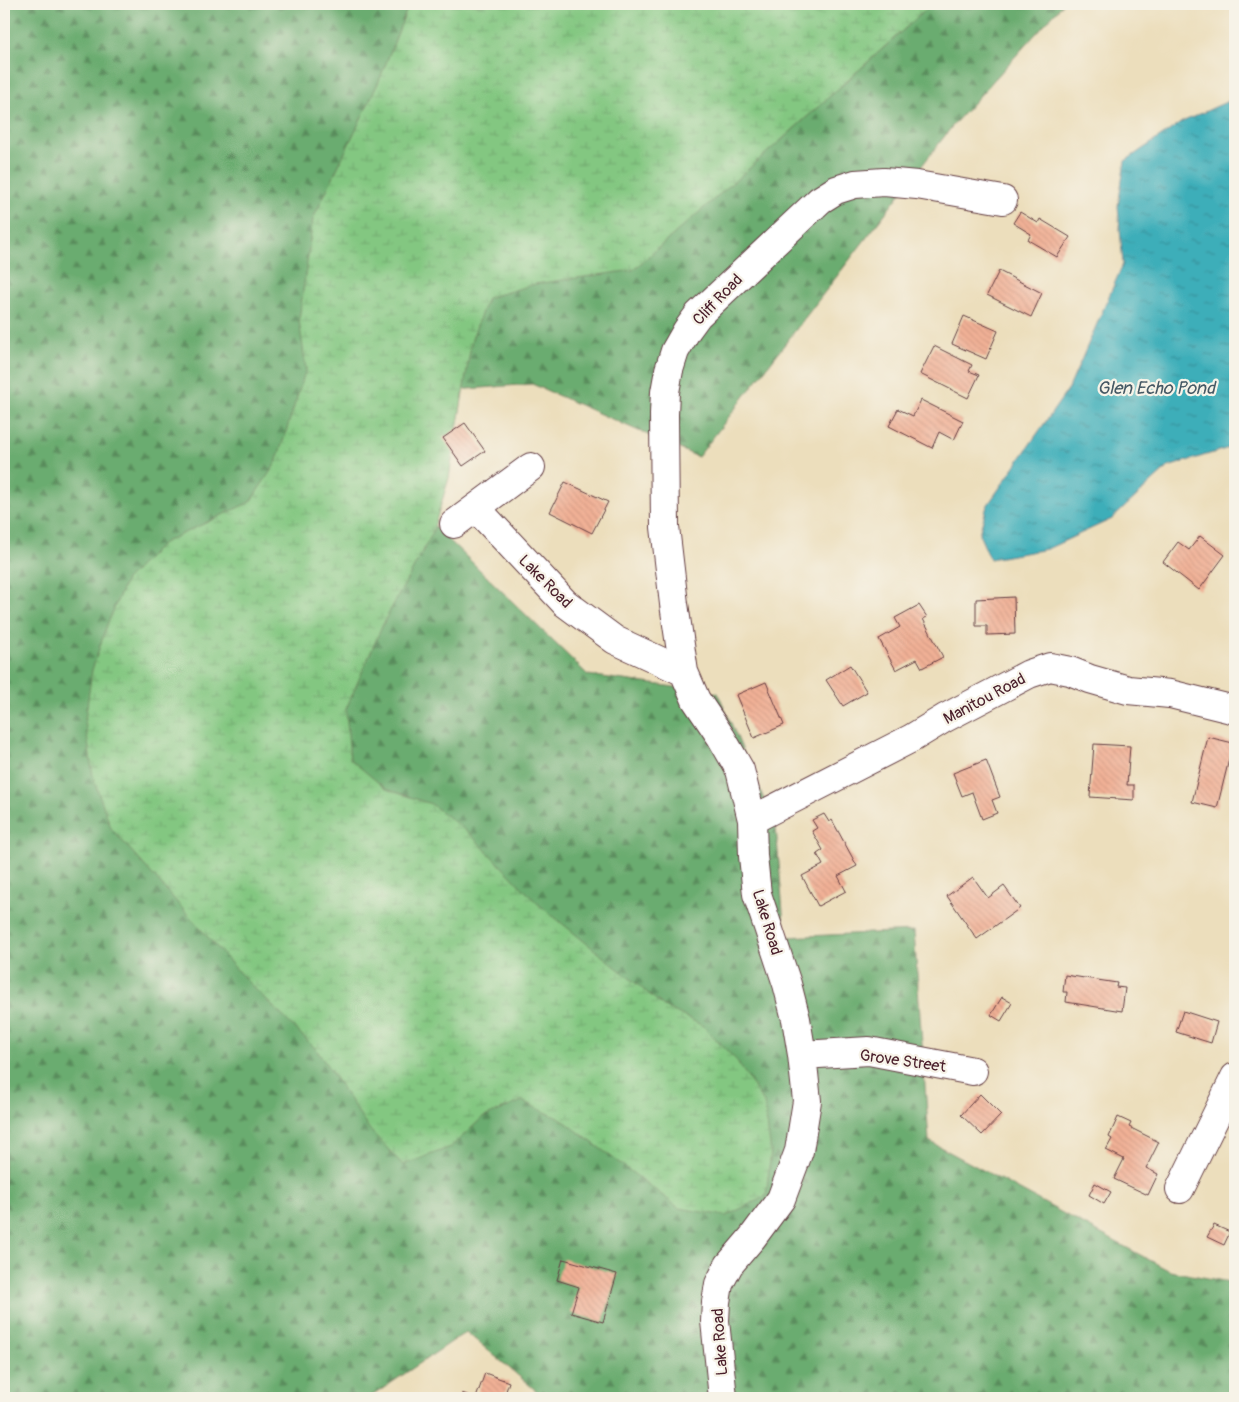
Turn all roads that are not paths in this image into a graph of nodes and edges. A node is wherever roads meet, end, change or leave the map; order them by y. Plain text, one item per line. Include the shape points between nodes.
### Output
1 (1003, 200) dead end
2 (531, 467) dead end
3 (476, 508) junction
4 (454, 524) dead end
5 (684, 672) junction
6 (1235, 710) edge
7 (752, 820) junction
8 (802, 1054) junction
9 (973, 1071) dead end
10 (1235, 1077) edge
11 (1180, 1189) dead end
12 (723, 1398) edge

1 - 5 street, Cliff Road via 884,182 855,184 836,190 820,200 711,302 687,330 669,370 664,414 665,527
2 - 3 street
3 - 4 street
3 - 5 street, Lake Road via 565,603 616,640
5 - 7 street, Lake Road via 696,700 740,770
6 - 7 street, Manitou Road via 1170,694 1128,690 1050,667 1029,674
7 - 8 street, Lake Road via 757,894 787,984
8 - 9 street, Grove Street via 869,1051
8 - 12 street, Lake Road via 807,1101 799,1151 781,1199 729,1265 719,1284 715,1321
10 - 11 street

